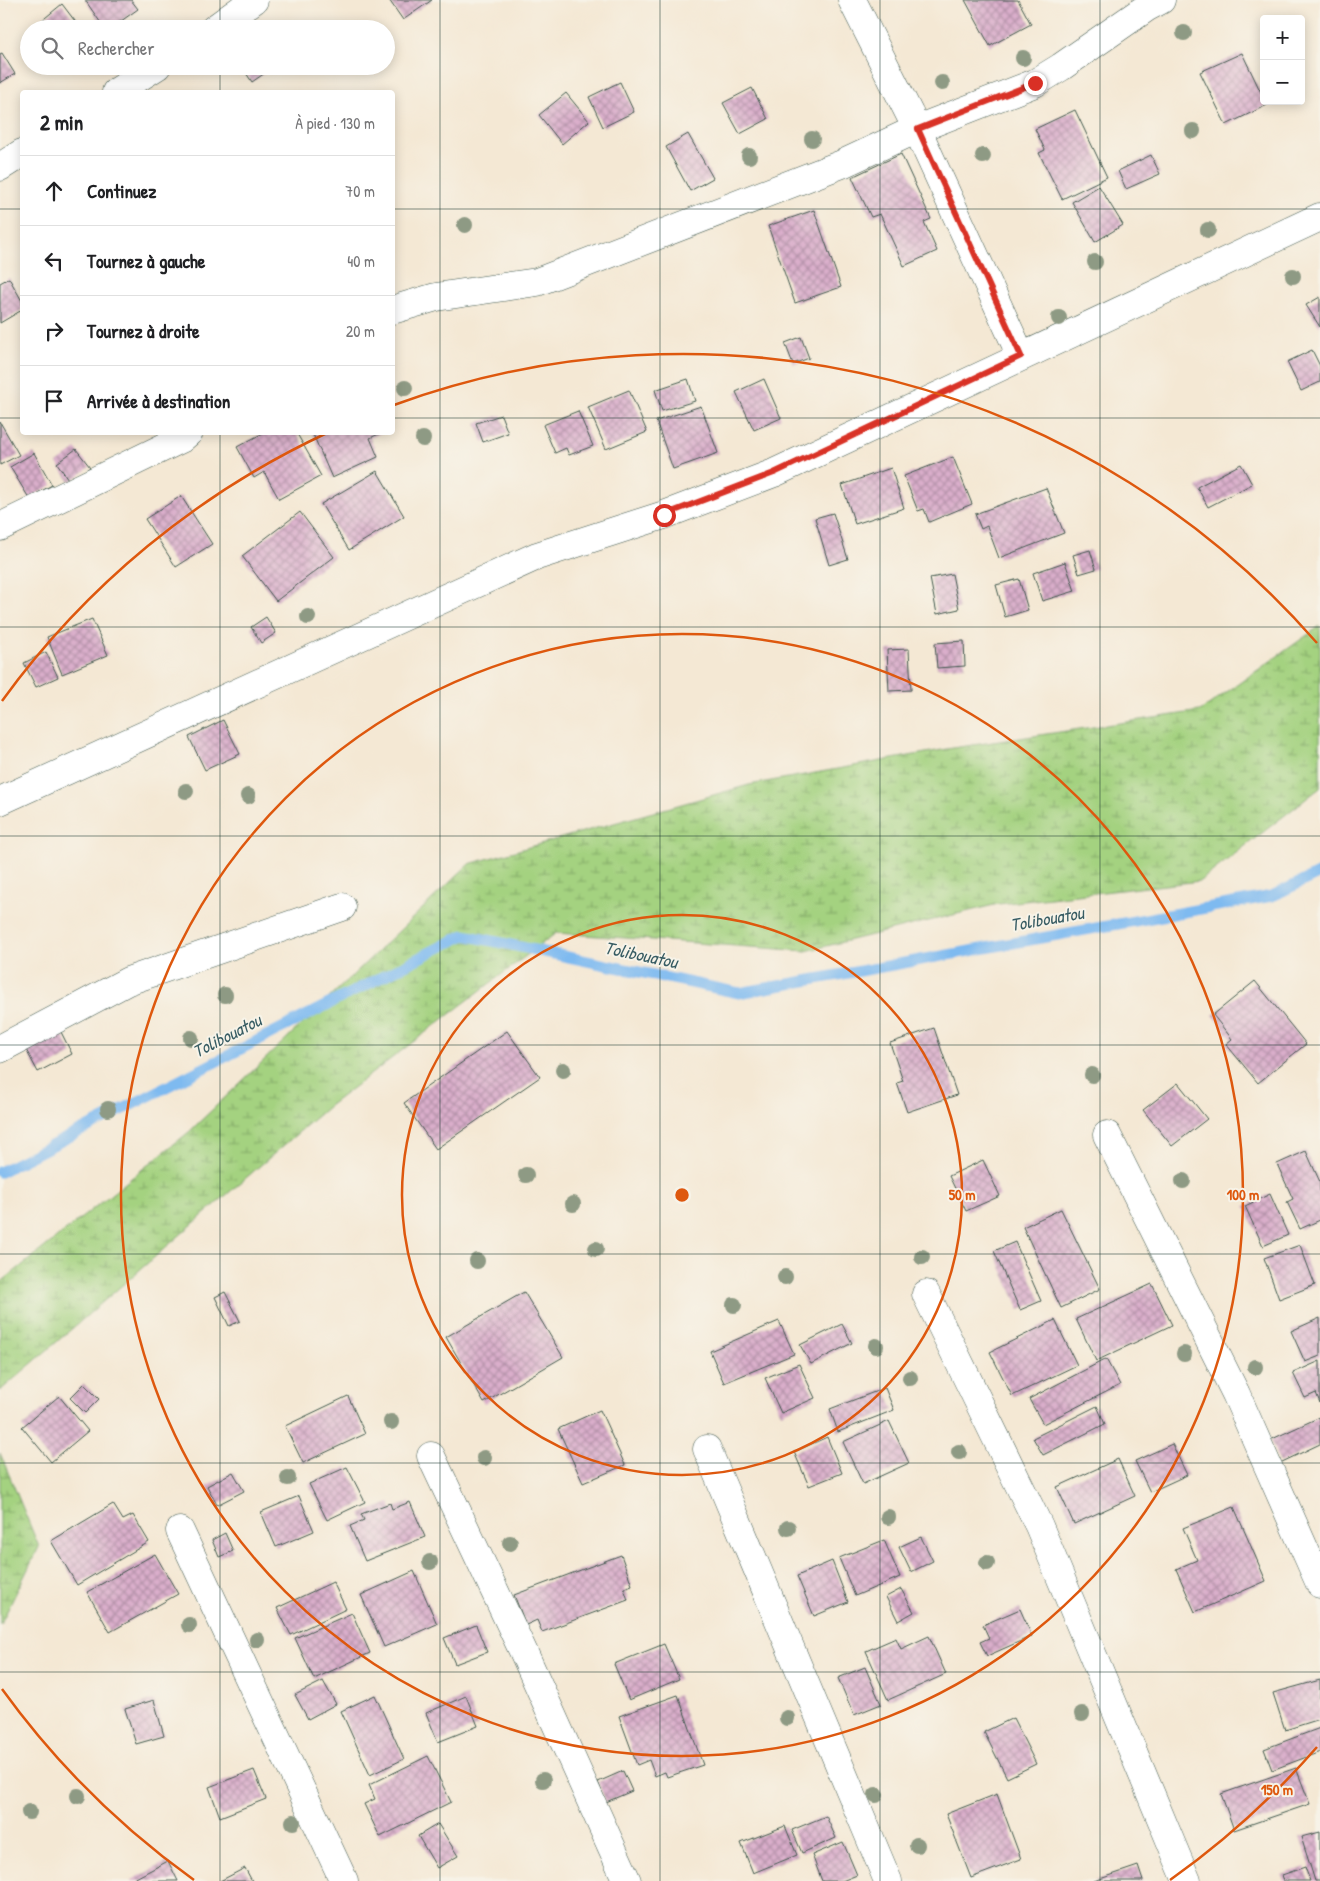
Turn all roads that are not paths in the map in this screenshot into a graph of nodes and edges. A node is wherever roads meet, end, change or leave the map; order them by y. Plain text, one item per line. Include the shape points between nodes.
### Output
1 (254, 0) edge
2 (852, 0) edge
3 (1161, 0) edge
4 (226, 20) edge
5 (143, 75) edge
6 (119, 90) edge
7 (918, 129) junction
8 (20, 154) edge
9 (0, 167) edge
10 (1320, 217) edge
11 (395, 309) edge
12 (1021, 356) junction
13 (186, 435) edge
14 (0, 527) edge
15 (0, 800) edge
16 (342, 907) dead end
17 (0, 1049) edge
18 (1107, 1136) dead end
19 (926, 1294) dead end
20 (707, 1449) dead end
21 (431, 1456) dead end
22 (180, 1531) dead end
23 (1320, 1584) edge
24 (344, 1881) edge
25 (626, 1881) edge
26 (888, 1881) edge
27 (1187, 1881) edge

1 - 4 street
2 - 7 street
3 - 7 street via 1035,83
5 - 6 street
7 - 11 street via 842,164 537,282 436,297
7 - 12 street
8 - 9 street
10 - 12 street
12 - 15 street via 774,473 664,515 537,556
13 - 14 street
16 - 17 street via 128,980
18 - 23 street via 1236,1394
19 - 27 street via 1040,1526
20 - 26 street
21 - 25 street
22 - 24 street

